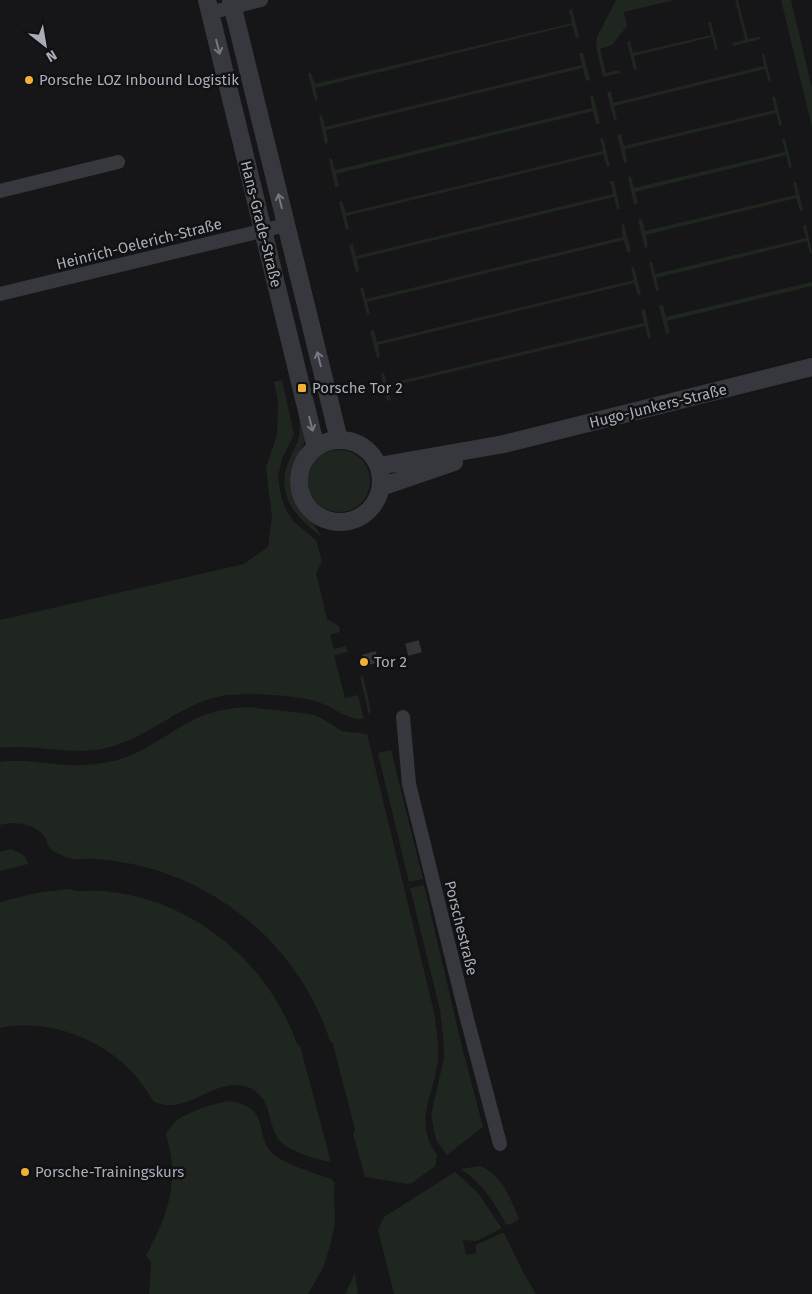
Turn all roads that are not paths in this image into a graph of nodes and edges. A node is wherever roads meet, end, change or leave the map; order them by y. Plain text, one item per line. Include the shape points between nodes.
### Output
1 (261, 0) edge
2 (232, 4) edge
3 (208, 7) edge
4 (118, 162) dead end
5 (0, 191) edge
6 (286, 225) junction
7 (263, 231) junction
8 (0, 294) edge
9 (812, 367) edge
10 (339, 440) junction
11 (504, 444) junction
12 (316, 448) junction
13 (379, 466) junction
14 (381, 487) junction
15 (403, 717) dead end
16 (500, 1144) dead end

1 - 2 street
2 - 3 street
6 -> 2 street, Hans-Grade-Straße
3 -> 7 street, Hans-Grade-Straße
4 - 5 street
6 - 7 street, Heinrich-Oelerich-Straße
10 -> 6 street, Hans-Grade-Straße
7 - 8 street, Heinrich-Oelerich-Straße
7 -> 12 street, Hans-Grade-Straße
9 - 11 street, Hugo-Junkers-Straße
10 - 12 street
10 - 13 street via 363,446
11 - 13 street, Hugo-Junkers-Straße
11 - 14 street, Hugo-Junkers-Straße
12 - 14 street via 307,457 299,482 308,507 318,516 330,521 356,519 374,505
13 - 14 street
15 - 16 street, Porschestraße via 409,784

